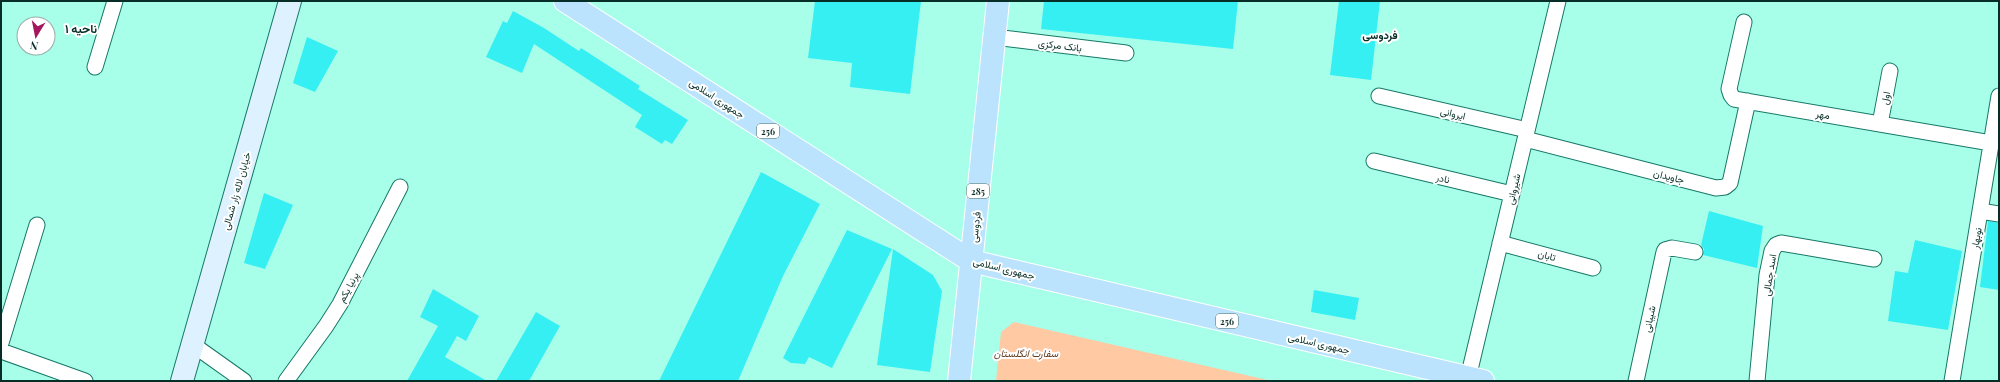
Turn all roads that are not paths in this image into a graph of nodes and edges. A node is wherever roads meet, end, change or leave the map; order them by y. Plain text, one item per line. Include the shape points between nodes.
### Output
1 (115, 1) edge
2 (290, 1) edge
3 (566, 1) edge
4 (998, 1) edge
5 (1558, 1) edge
6 (1744, 22) dead end
7 (994, 37) junction
8 (1126, 53) dead end
9 (95, 67) dead end
10 (1890, 71) dead end
11 (1379, 96) dead end
12 (1999, 96) edge
13 (1748, 101) junction
14 (1880, 124) junction
15 (1526, 135) junction
16 (1991, 143) junction
17 (1374, 162) dead end
18 (400, 187) dead end
19 (1512, 194) junction
20 (1980, 211) junction
21 (1999, 214) edge
22 (37, 225) dead end
23 (1500, 243) junction
24 (1695, 252) dead end
25 (1874, 259) dead end
26 (971, 261) junction
27 (1593, 268) dead end
28 (1, 343) edge
29 (192, 344) junction
30 (1, 351) edge
31 (1476, 379) edge
32 (85, 381) edge
33 (182, 381) edge
34 (244, 381) edge
35 (286, 381) edge
36 (959, 381) edge
37 (1636, 381) edge
38 (1756, 381) edge
39 (1952, 381) edge

1 - 9 street
2 - 29 main road, خیابان لاله زار شمالی
3 - 26 main road, جمهوری اسلامی / 256
4 - 7 main road, فردوسی / 285
5 - 15 street, شیروانی
6 - 13 street, مهر via 1730,89 1734,99
7 - 8 street, بانک مرکزی
7 - 26 main road, فردوسی / 285
10 - 14 street, اول
11 - 15 street, ایروانی
12 - 16 street, نوبهار
13 - 14 street, مهر
13 - 15 street, جاویدان via 1730,183 1725,187 1716,188
14 - 16 street, مهر
15 - 19 street, شیروانی
16 - 20 street, نوبهار
17 - 19 street, نادر
18 - 35 street, پرنیا یکم via 340,304
19 - 23 street, شیروانی
20 - 21 street
20 - 39 street, نوبهار
22 - 28 street
23 - 27 street, تابان
23 - 31 street, شیروانی
24 - 37 street, شیبانی via 1668,248 1665,250
25 - 38 street, اسد جمالی via 1782,243 1776,245 1772,251 1767,275
26 - 31 main road, جمهوری اسلامی / 256
26 - 36 main road, فردوسی / 285
29 - 33 main road, خیابان لاله زار شمالی
29 - 34 street
30 - 32 street

